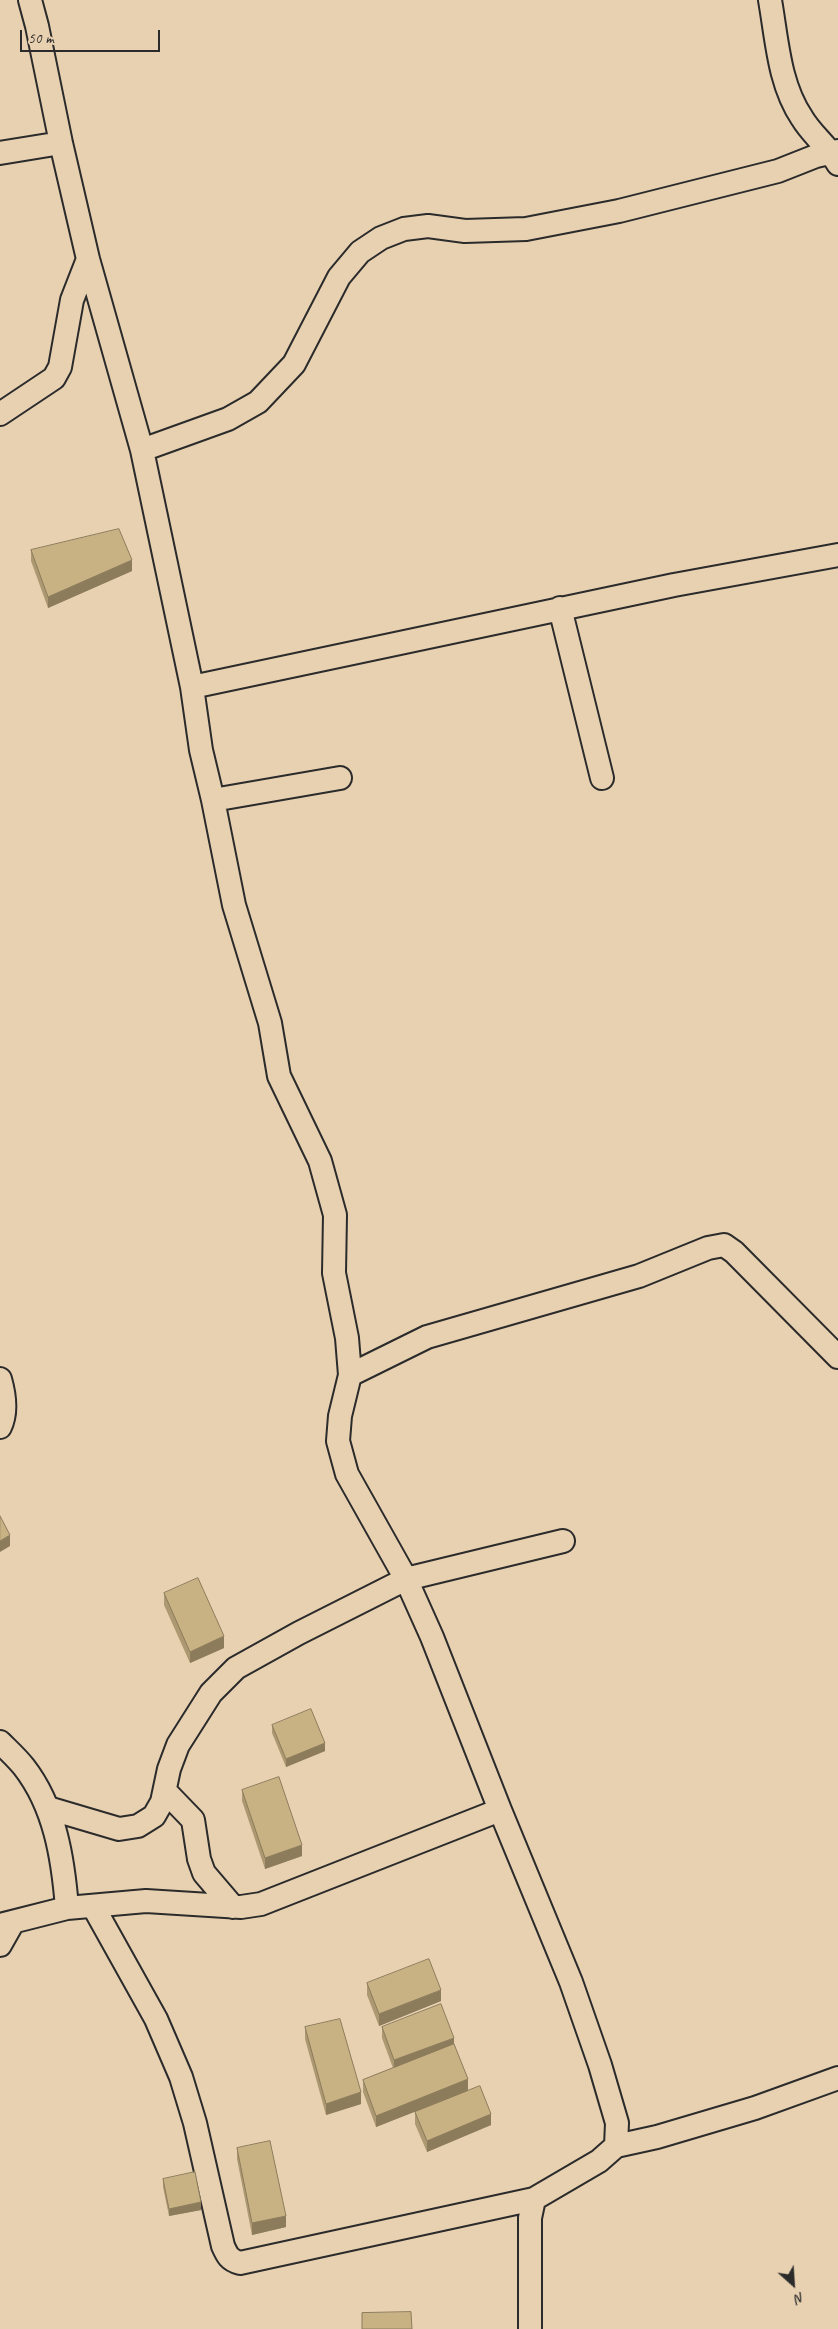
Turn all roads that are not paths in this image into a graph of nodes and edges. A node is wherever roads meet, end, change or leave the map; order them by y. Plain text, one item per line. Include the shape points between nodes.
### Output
1 (30, 0) edge
2 (770, 0) edge
3 (61, 143) junction
4 (0, 153) edge
5 (836, 156) edge
6 (88, 259) junction
7 (0, 414) edge
8 (142, 450) junction
9 (838, 555) edge
10 (560, 608) junction
11 (192, 687) junction
12 (340, 778) dead end
13 (602, 778) dead end
14 (213, 800) junction
15 (838, 1357) edge
16 (350, 1375) junction
17 (0, 1379) edge
18 (0, 1427) edge
19 (563, 1542) dead end
20 (406, 1579) junction
21 (0, 1742) edge
22 (165, 1791) junction
23 (48, 1808) junction
24 (500, 1810) junction
25 (93, 1906) junction
26 (233, 1907) junction
27 (67, 1908) junction
28 (7, 1923) edge
29 (0, 1945) edge
30 (838, 2078) edge
31 (616, 2146) junction
32 (534, 2200) junction
33 (530, 2329) edge

1 - 3 street
2 - 5 street via 789,95 802,119
3 - 4 street
3 - 6 street
5 - 8 street via 816,156 778,171 619,211 526,229 465,231 428,226 404,229 381,238 360,252 339,277 294,364 258,402 228,419
6 - 7 street via 72,300 60,367 54,378
6 - 8 street
8 - 11 street
9 - 10 street
10 - 11 street
10 - 13 street
11 - 14 street via 201,750
12 - 14 street
14 - 16 street via 234,905 270,1023 279,1076 320,1161 336,1215 334,1273 347,1338
15 - 16 street via 734,1252 724,1246 708,1248 639,1276 427,1337
16 - 20 street via 340,1416 338,1441 347,1474
17 - 18 street via 4,1419
19 - 20 street
20 - 22 street via 236,1668 211,1693 178,1744
20 - 24 street
21 - 23 street via 24,1767
22 - 23 street via 154,1816 138,1826 118,1829
22 - 26 street via 193,1820 204,1874
23 - 27 street via 64,1869
24 - 26 street via 279,1898
24 - 31 street via 571,1982 600,2065 616,2123
25 - 26 street via 146,1901
25 - 27 street
25 - 32 street via 156,2019 181,2077 223,2246 232,2261 240,2263
27 - 28 street
28 - 29 street
30 - 31 street via 755,2108
31 - 32 street via 599,2161
32 - 33 street via 530,2218

